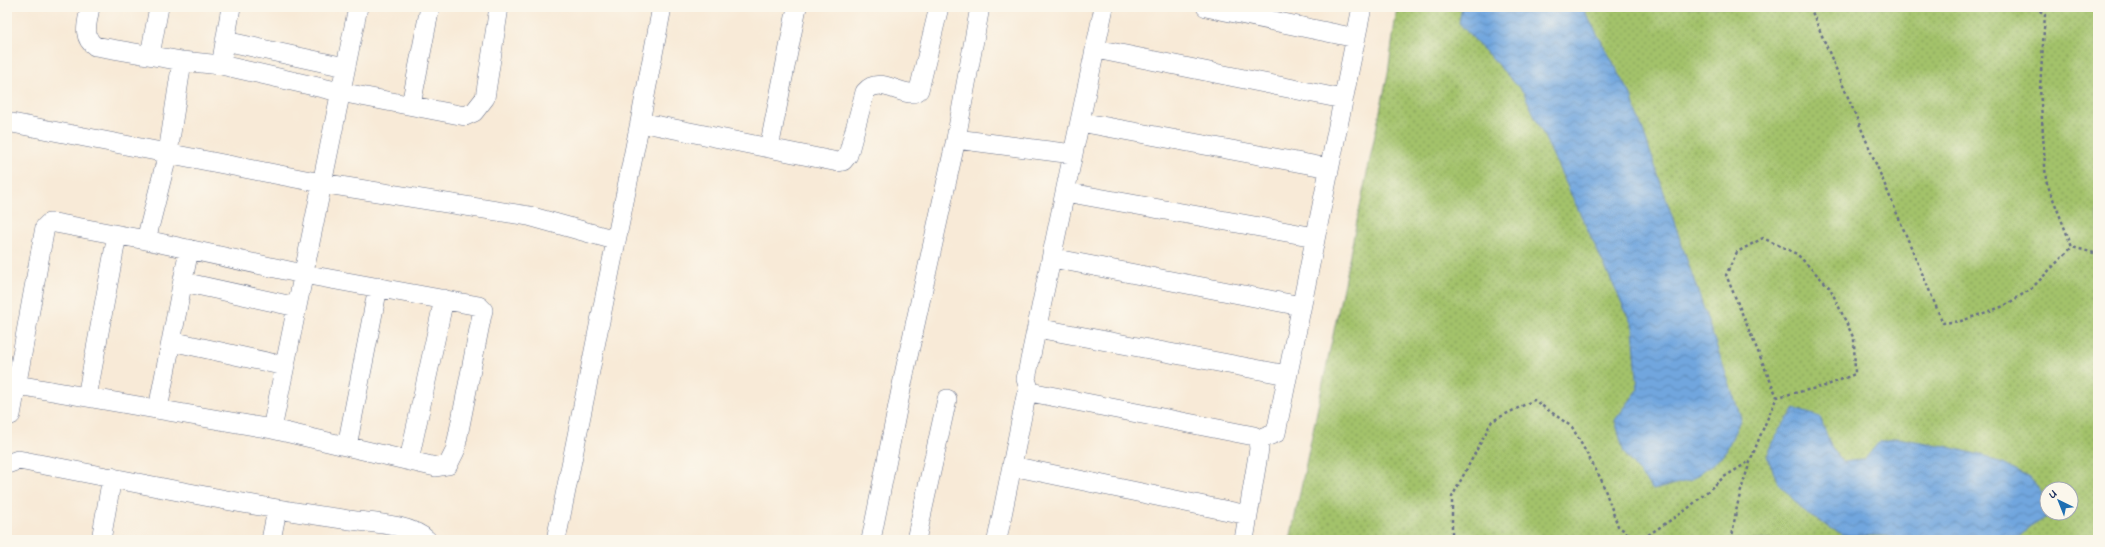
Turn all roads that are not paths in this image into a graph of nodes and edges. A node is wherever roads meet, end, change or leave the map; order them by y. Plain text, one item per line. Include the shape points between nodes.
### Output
1 (90, 7) edge
2 (159, 7) edge
3 (231, 7) edge
4 (358, 7) edge
5 (430, 7) edge
6 (499, 7) edge
7 (662, 7) edge
8 (797, 7) edge
9 (980, 7) edge
10 (1104, 7) edge
11 (1206, 7) edge
12 (1362, 7) edge
13 (934, 10) edge
14 (1356, 38) junction
15 (225, 41) junction
16 (1096, 49) junction
17 (150, 55) junction
18 (182, 61) junction
19 (221, 65) junction
20 (345, 67) junction
21 (340, 92) junction
22 (1343, 99) junction
23 (411, 105) junction
24 (7, 122) edge
25 (640, 122) junction
26 (1080, 122) junction
27 (956, 139) junction
28 (769, 148) junction
29 (168, 153) junction
30 (1073, 154) junction
31 (1329, 168) junction
32 (321, 183) junction
33 (1065, 192) junction
34 (117, 235) junction
35 (1315, 238) junction
36 (146, 240) junction
37 (615, 240) junction
38 (189, 249) junction
39 (1052, 258) junction
40 (303, 274) junction
41 (183, 282) junction
42 (378, 287) junction
43 (444, 300) junction
44 (1302, 306) junction
45 (297, 307) junction
46 (1037, 328) junction
47 (171, 340) junction
48 (285, 366) junction
49 (1287, 375) junction
50 (17, 385) junction
51 (1030, 392) junction
52 (87, 397) junction
53 (947, 399) dead end
54 (158, 409) junction
55 (11, 415) dead end
56 (272, 429) junction
57 (1258, 440) junction
58 (347, 446) junction
59 (409, 460) junction
60 (7, 464) edge
61 (1012, 466) junction
62 (112, 477) junction
63 (277, 510) junction
64 (1248, 515) junction
65 (101, 540) edge
66 (271, 540) edge
67 (427, 540) edge
68 (556, 540) edge
69 (871, 540) edge
70 (916, 540) edge
71 (997, 540) edge
72 (1244, 540) edge

1 - 17 street via 86,33 90,42 95,46
2 - 17 street
3 - 15 street
4 - 20 street
5 - 23 street
6 - 23 street via 485,98 479,107 465,116
7 - 25 street
8 - 28 street
9 - 27 street
10 - 16 street
11 - 14 street
12 - 14 street
13 - 28 street via 919,90 913,93 877,84 868,89 865,92 848,155 843,161
14 - 22 street
15 - 19 street
15 - 20 street
16 - 22 street
16 - 26 street
17 - 18 street
18 - 19 street
18 - 29 street
19 - 21 street
20 - 21 street
21 - 23 street
21 - 32 street
22 - 31 street
24 - 29 street
25 - 28 street
25 - 37 street
26 - 30 street
26 - 31 street
27 - 30 street
27 - 69 street
29 - 32 street
29 - 36 street
30 - 33 street
31 - 35 street
32 - 37 street via 529,216
32 - 40 street
33 - 35 street
33 - 39 street
34 - 36 street
34 - 50 street via 55,223 46,226
34 - 52 street
35 - 44 street
36 - 38 street
37 - 68 street
38 - 40 street
38 - 41 street
39 - 44 street
39 - 46 street
40 - 42 street
40 - 45 street
41 - 45 street
41 - 47 street
42 - 43 street
42 - 58 street
43 - 59 street
43 - 59 street via 479,306 482,310 455,451 448,465 436,467
44 - 49 street
45 - 48 street
46 - 49 street
46 - 51 street via 1026,379
47 - 48 street
47 - 54 street
48 - 56 street
49 - 57 street via 1276,433
50 - 52 street
50 - 55 street
51 - 57 street via 1246,433
51 - 61 street via 1026,396
52 - 54 street
53 - 70 street
54 - 56 street
56 - 58 street
57 - 64 street via 1259,449
58 - 59 street
60 - 62 street via 18,460
61 - 64 street
61 - 71 street
62 - 63 street
62 - 65 street
63 - 66 street
63 - 67 street via 399,527 422,535
64 - 72 street

